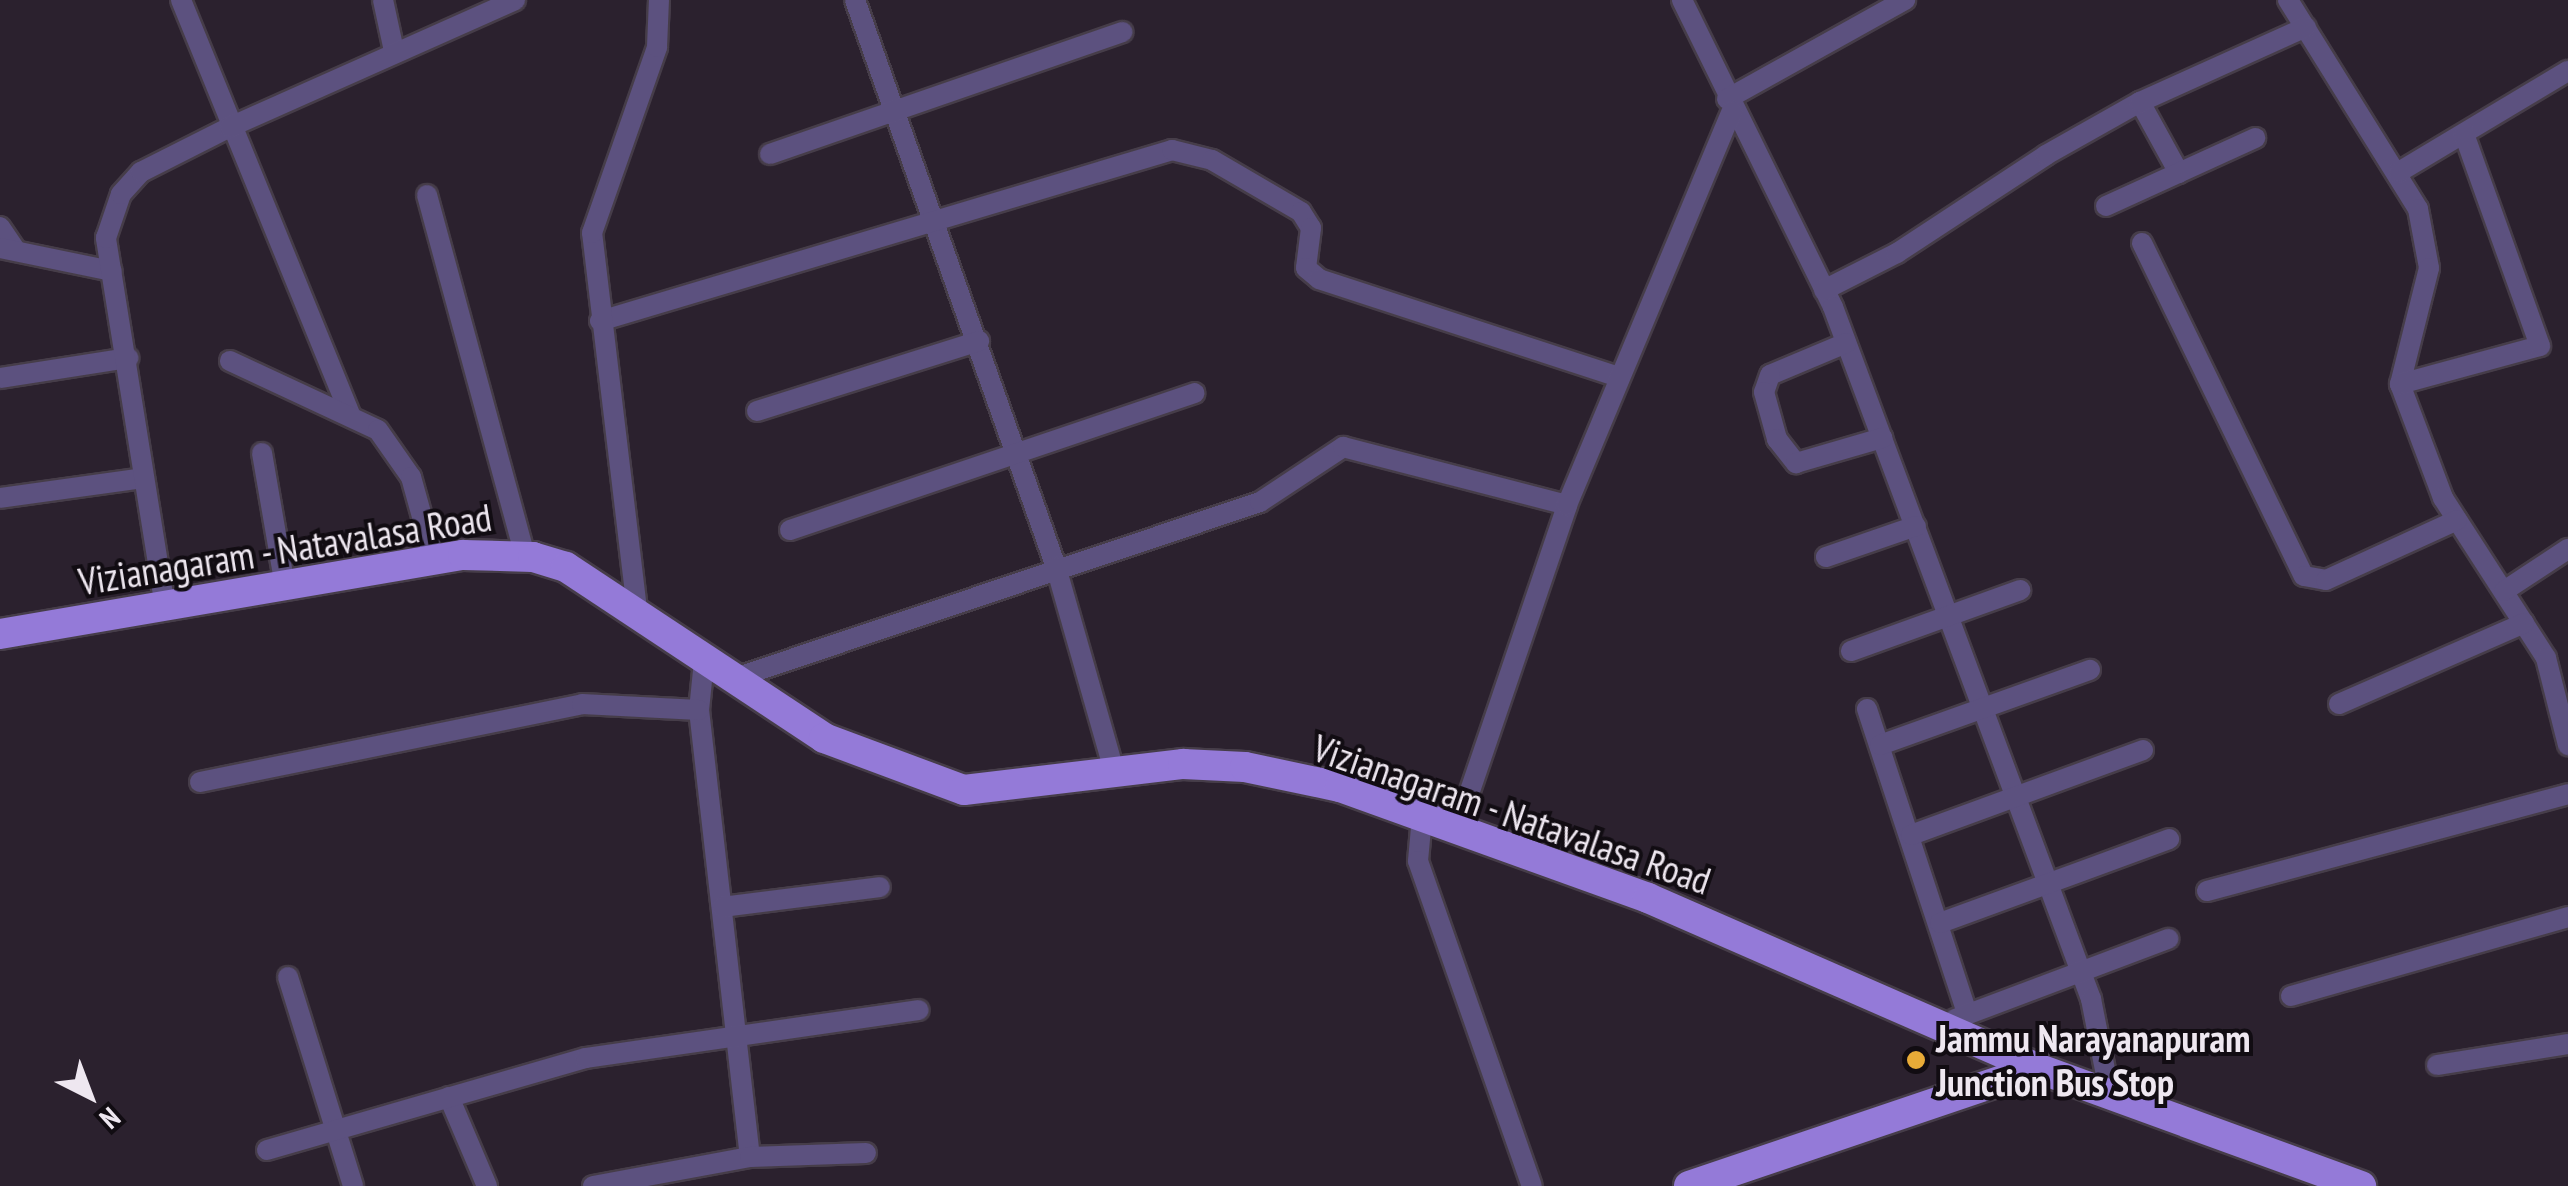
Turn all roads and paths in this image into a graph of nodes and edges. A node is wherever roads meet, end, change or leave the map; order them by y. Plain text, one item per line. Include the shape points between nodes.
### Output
1 (181, 0) edge
2 (383, 0) edge
3 (515, 0) edge
4 (659, 0) edge
5 (855, 0) edge
6 (1682, 0) edge
7 (1906, 0) edge
8 (2288, 0) edge
9 (2306, 27) junction
10 (1122, 32) dead end
11 (394, 52) junction
12 (2568, 71) edge
13 (2140, 102) junction
14 (1729, 105) junction
15 (896, 108) junction
16 (230, 127) junction
17 (2464, 134) junction
18 (2255, 138) dead end
19 (770, 154) dead end
20 (2180, 172) junction
21 (2398, 172) junction
22 (426, 195) dead end
23 (2106, 206) dead end
24 (938, 221) junction
25 (0, 226) edge
26 (2142, 243) dead end
27 (7, 249) edge
28 (112, 271) junction
29 (1824, 290) junction
30 (600, 321) junction
31 (979, 340) junction
32 (1846, 343) junction
33 (128, 358) junction
34 (230, 361) dead end
35 (1618, 377) junction
36 (0, 378) edge
37 (2400, 384) junction
38 (1194, 393) dead end
39 (757, 410) dead end
40 (351, 416) junction
41 (1882, 438) junction
42 (262, 453) dead end
43 (1017, 453) junction
44 (144, 478) junction
45 (0, 498) edge
46 (1567, 504) junction
47 (2457, 520) junction
48 (1916, 526) junction
49 (790, 530) dead end
50 (2568, 549) edge
51 (525, 556) junction
52 (1826, 557) dead end
53 (434, 560) junction
54 (1056, 567) junction
55 (285, 586) junction
56 (2020, 590) dead end
57 (2504, 591) junction
58 (165, 607) junction
59 (1948, 614) junction
60 (638, 619) junction
61 (2524, 623) junction
62 (0, 634) edge
63 (1851, 650) dead end
64 (704, 661) junction
65 (2090, 670) dead end
66 (732, 679) junction
67 (2339, 704) dead end
68 (1980, 705) junction
69 (1867, 709) dead end
70 (699, 710) junction
71 (2568, 742) edge
72 (1880, 745) junction
73 (2143, 750) dead end
74 (1114, 770) junction
75 (200, 782) dead end
76 (2568, 794) edge
77 (2011, 795) junction
78 (1422, 817) junction
79 (1458, 829) junction
80 (1911, 834) junction
81 (2169, 839) dead end
82 (2046, 884) junction
83 (880, 887) dead end
84 (2208, 891) dead end
85 (722, 908) junction
86 (2568, 917) edge
87 (1940, 923) junction
88 (2168, 938) dead end
89 (2081, 972) junction
90 (288, 977) dead end
91 (2291, 996) dead end
92 (919, 1010) dead end
93 (1953, 1020) junction
94 (737, 1039) junction
95 (2568, 1044) edge
96 (2437, 1065) dead end
97 (2038, 1068) junction
98 (2109, 1090) junction
99 (449, 1097) junction
100 (336, 1130) junction
101 (267, 1150) dead end
102 (866, 1153) dead end
103 (750, 1157) junction
104 (353, 1186) edge
105 (487, 1186) edge
106 (593, 1186) edge
107 (1532, 1186) edge
108 (1689, 1186) edge
109 (2361, 1186) edge

1 - 16 street
2 - 11 street
3 - 11 street
4 - 30 street via 657,47 592,233
5 - 15 street
6 - 14 street
7 - 14 street
8 - 9 street
9 - 13 street
9 - 21 street
10 - 15 street
11 - 16 street
12 - 17 street
13 - 20 street
13 - 29 street
14 - 29 street
14 - 35 street
15 - 19 street
15 - 24 street
16 - 28 street via 142,172 122,194 106,238
16 - 40 street
17 - 21 street
17 - 37 street via 2540,346
18 - 20 street
20 - 23 street
21 - 37 street via 2430,248
22 - 51 street
24 - 30 street
24 - 31 street
24 - 35 street via 1152,154 1190,153 1301,212 1311,228 1306,268 1319,279
25 - 27 street
26 - 47 street via 2304,576 2326,580
27 - 28 street
28 - 33 street
29 - 32 street
30 - 60 street
31 - 39 street
31 - 43 street
32 - 41 street
32 - 41 street via 1770,375 1764,392 1777,439 1796,463
33 - 36 street
33 - 44 street
34 - 40 street
35 - 46 street
37 - 47 street via 2418,443
38 - 43 street
40 - 53 street via 378,430 402,457
41 - 48 street
42 - 55 street
43 - 49 street
43 - 54 street
44 - 45 street
44 - 58 street
46 - 54 street via 1342,447 1260,502
46 - 79 street
47 - 57 street
48 - 52 street
48 - 59 street
50 - 57 street
51 - 53 main road, Vizianagaram - Natavalasa Road
51 - 60 main road, Vizianagaram - Natavalasa Road via 566,567
53 - 55 main road, Vizianagaram - Natavalasa Road
54 - 66 street
54 - 74 street
55 - 58 main road, Vizianagaram - Natavalasa Road
56 - 59 street
57 - 61 street
58 - 62 main road, Vizianagaram - Natavalasa Road
59 - 63 street
59 - 68 street
60 - 64 main road, Vizianagaram - Natavalasa Road
61 - 67 street
61 - 71 street via 2546,658
64 - 66 main road, Vizianagaram - Natavalasa Road
64 - 70 street
65 - 68 street
66 - 74 main road, Vizianagaram - Natavalasa Road via 824,738 964,790
68 - 72 street
68 - 77 street
69 - 72 street
70 - 75 street via 582,704
70 - 85 street
72 - 80 street
73 - 77 street
74 - 78 main road, Vizianagaram - Natavalasa Road via 1245,767 1340,788
76 - 84 street
77 - 80 street
77 - 82 street
78 - 79 main road, Vizianagaram - Natavalasa Road
78 - 107 street via 1418,861
79 - 93 main road, Vizianagaram - Natavalasa Road
80 - 87 street
81 - 82 street
82 - 87 street
82 - 89 street
83 - 85 street
85 - 94 street
86 - 91 street
87 - 93 street
88 - 89 street
89 - 93 street
89 - 98 street
90 - 100 street
92 - 94 street
93 - 97 main road, Vizianagaram - Natavalasa Road
94 - 99 street via 586,1058
94 - 103 street
95 - 96 street
97 - 98 main road, Vizianagaram - Natavalasa Road
97 - 108 main road
98 - 109 main road, Vizianagaram - Natavalasa Road
99 - 100 street
99 - 105 street
100 - 101 street
100 - 104 street
102 - 103 street
103 - 106 street

